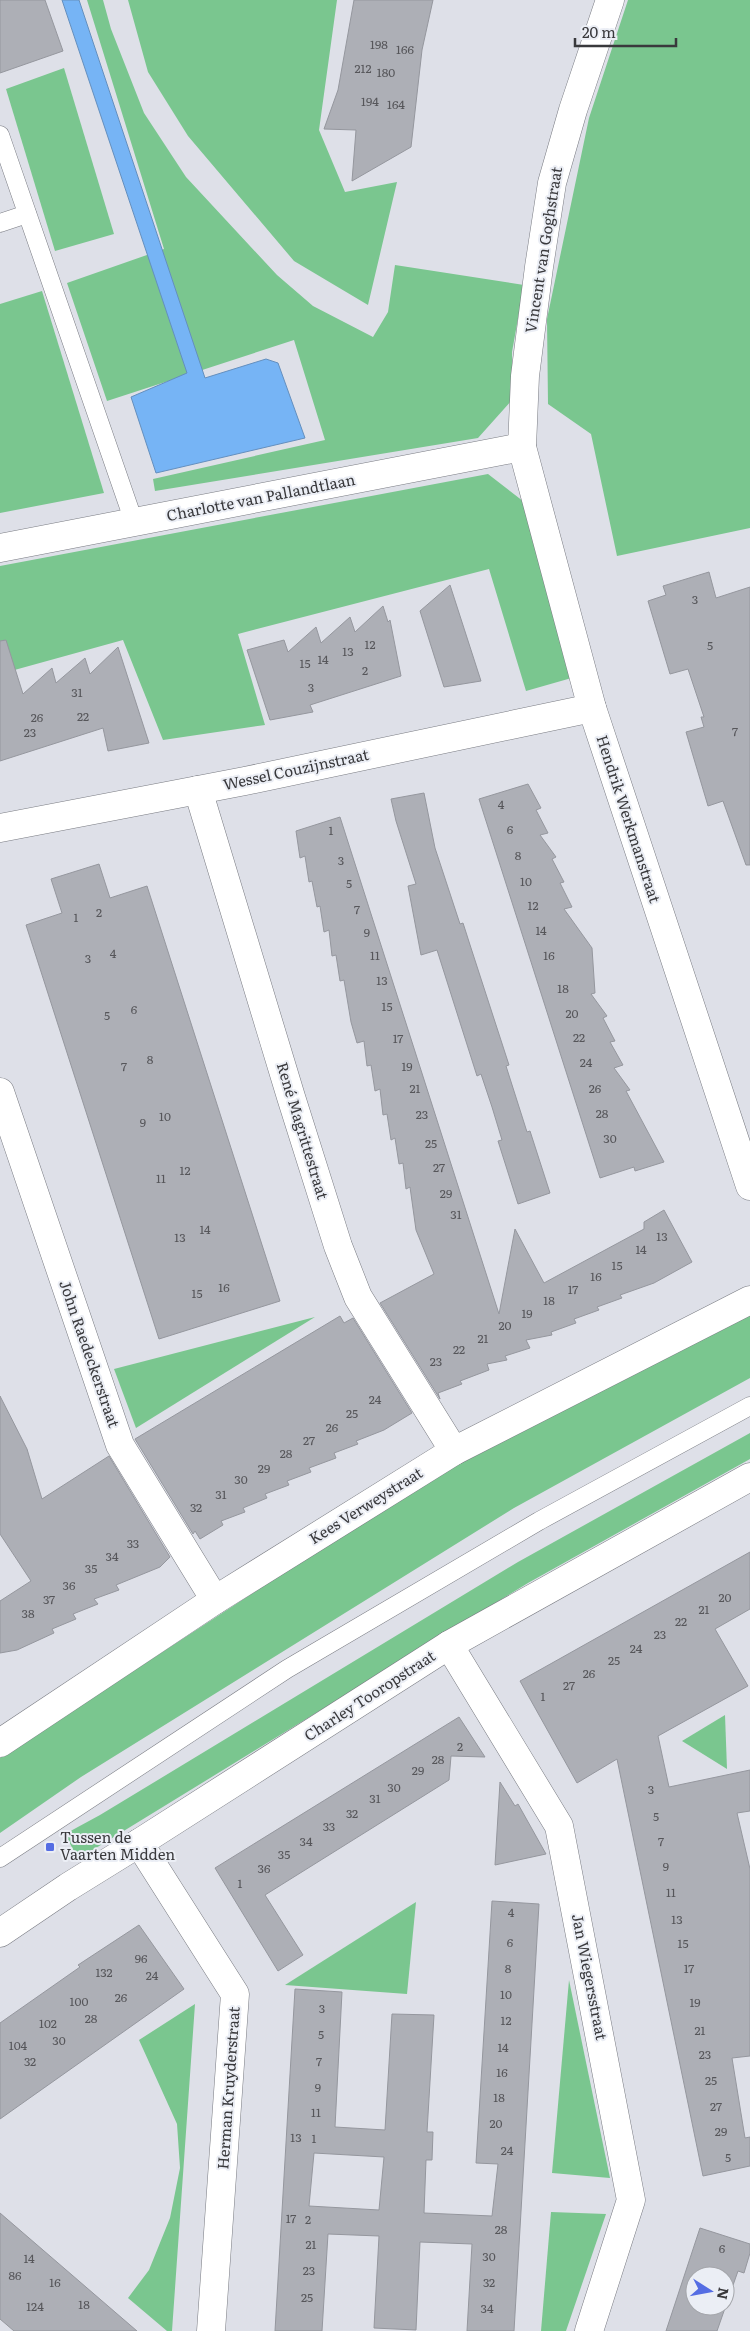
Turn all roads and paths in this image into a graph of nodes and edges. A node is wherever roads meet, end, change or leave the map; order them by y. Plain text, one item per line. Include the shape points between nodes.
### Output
1 (610, 0) edge
2 (0, 135) edge
3 (27, 214) junction
4 (0, 223) edge
5 (522, 447) junction
6 (134, 522) junction
7 (0, 548) edge
8 (592, 708) junction
9 (198, 790) junction
10 (0, 828) edge
11 (0, 1092) edge
12 (750, 1186) edge
13 (750, 1300) edge
14 (750, 1406) edge
15 (454, 1451) junction
16 (750, 1477) edge
17 (215, 1600) junction
18 (449, 1645) junction
19 (0, 1744) edge
20 (139, 1843) junction
21 (0, 1858) edge
22 (0, 1933) edge
23 (211, 2331) edge
24 (590, 2331) edge

1 - 5 street, Vincent van Goghstraat via 552,184 525,376
2 - 3 lane
3 - 4 lane
3 - 6 lane
5 - 6 street, Charlotte van Pallandtlaan
5 - 8 street, Hendrik Werkmanstraat
6 - 7 street, Charlotte van Pallandtlaan
8 - 9 street, Wessel Couzijnstraat
8 - 12 street, Hendrik Werkmanstraat
9 - 10 street, Wessel Couzijnstraat
9 - 15 street, René Magrittestraat via 338,1246 358,1297
11 - 17 street, John Raedeckerstraat via 120,1445
13 - 15 street, Kees Verweystraat
14 - 21 lane via 539,1521 287,1669
15 - 17 street, Kees Verweystraat
16 - 18 street, Charley Tooropstraat
17 - 19 street, Kees Verweystraat
18 - 20 street, Charley Tooropstraat
18 - 24 street, Jan Wiegersstraat via 558,1826 631,2200
20 - 22 street, Charley Tooropstraat
20 - 23 street, Herman Kruyderstraat via 235,1994

